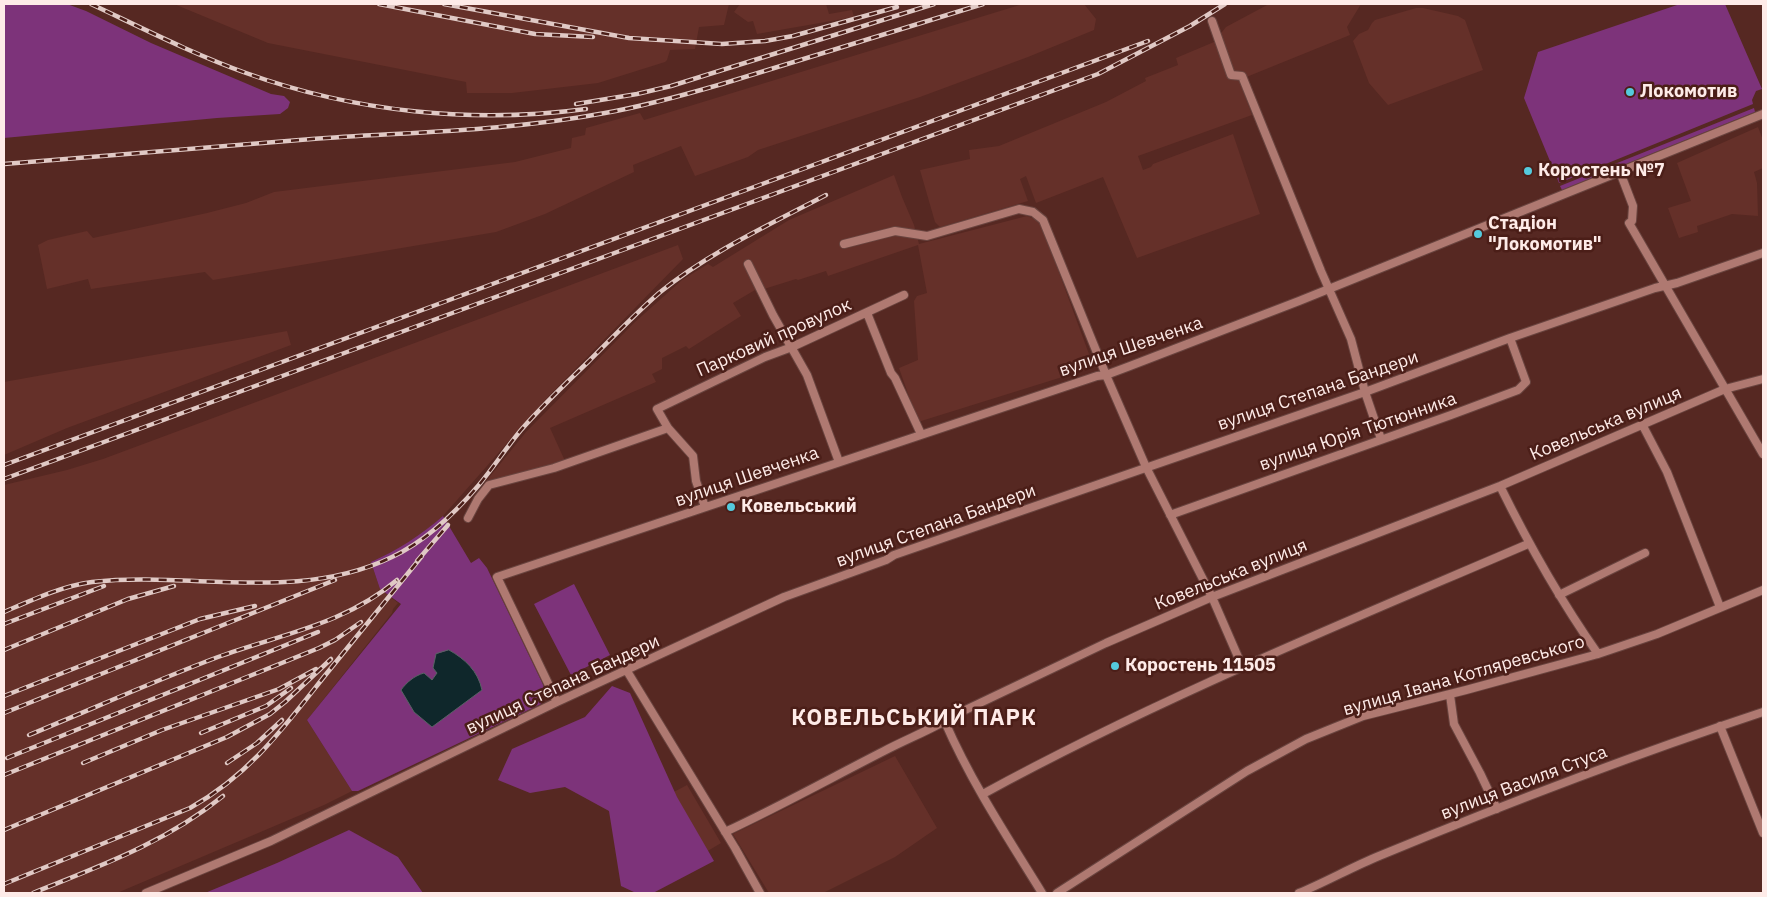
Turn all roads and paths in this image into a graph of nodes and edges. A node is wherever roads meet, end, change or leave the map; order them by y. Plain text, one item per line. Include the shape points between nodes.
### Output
1 (1212, 21) dead end
2 (1763, 114) edge
3 (1620, 172) junction
4 (844, 244) dead end
5 (1763, 253) edge
6 (748, 264) dead end
7 (1666, 285) junction
8 (1329, 288) junction
9 (904, 295) dead end
10 (867, 313) junction
11 (1510, 338) junction
12 (792, 347) junction
13 (1106, 375) junction
14 (1763, 379) edge
15 (1725, 389) junction
16 (1365, 392) junction
17 (1643, 426) junction
18 (668, 428) junction
19 (921, 434) junction
20 (1381, 439) junction
21 (1763, 454) edge
22 (839, 462) junction
23 (1146, 467) junction
24 (1500, 486) junction
25 (705, 507) junction
26 (1170, 515) junction
27 (468, 518) dead end
28 (1528, 544) junction
29 (1645, 553) dead end
30 (1763, 590) edge
31 (1559, 595) junction
32 (1212, 597) junction
33 (1720, 607) junction
34 (1598, 654) junction
35 (1242, 666) junction
36 (627, 671) junction
37 (1450, 694) junction
38 (558, 702) junction
39 (1763, 712) edge
40 (945, 722) junction
41 (1720, 726) junction
42 (983, 794) junction
43 (1497, 810) junction
44 (725, 832) junction
45 (1763, 833) edge
46 (146, 893) edge
47 (760, 893) edge
48 (1042, 893) edge
49 (1057, 893) edge
50 (1299, 893) edge

1 - 8 street via 1231,75 1242,76
2 - 3 street, вулиця Шевченка
3 - 7 street via 1633,206 1629,223
3 - 8 street, вулиця Шевченка
4 - 13 street via 894,231 927,236 1019,209 1033,212 1043,220
5 - 7 street, вулиця Степана Бандери
6 - 12 street
7 - 11 street, вулиця Степана Бандери
7 - 15 street
8 - 13 street, вулиця Шевченка
8 - 16 street via 1351,339
9 - 10 street, Парковий провулок
10 - 12 street, Парковий провулок
10 - 19 street via 891,373
11 - 16 street, вулиця Степана Бандери
11 - 20 street, вулиця Юрія Тютюнника via 1526,382 1518,390
12 - 18 street, Парковий провулок via 657,408
12 - 22 street via 807,375
13 - 19 street, вулиця Шевченка
13 - 23 street
14 - 15 street, Ковельська вулиця
15 - 17 street, Ковельська вулиця
15 - 21 street
16 - 20 street
16 - 23 street, вулиця Степана Бандери
17 - 24 street, Ковельська вулиця
17 - 33 street via 1667,472
18 - 25 street via 693,456 696,482
18 - 27 street via 554,468 489,485
19 - 22 street, вулиця Шевченка
20 - 26 street, вулиця Юрія Тютюнника
22 - 25 street, вулиця Шевченка
23 - 26 street
23 - 36 street, вулиця Степана Бандери via 802,590
24 - 28 street
24 - 32 street, Ковельська вулиця
25 - 38 street, вулиця Шевченка via 496,577
26 - 32 street
28 - 31 street
28 - 35 street
29 - 31 street
30 - 33 street, вулиця Івана Котляревського
31 - 34 street
32 - 35 street
32 - 40 street, Ковельська вулиця via 1106,643
33 - 34 street, вулиця Івана Котляревського
34 - 37 street, вулиця Івана Котляревського
35 - 42 street via 1052,757
36 - 38 street, вулиця Степана Бандери
36 - 44 street
37 - 43 street via 1454,724
37 - 49 street, вулиця Івана Котляревського via 1363,716 1306,740 1247,771
38 - 46 street, вулиця Степана Бандери via 271,842
39 - 41 street, вулиця Василя Стуса
40 - 42 street
40 - 44 street, Ковельська вулиця
41 - 43 street, вулиця Василя Стуса
41 - 45 street
42 - 48 street
43 - 50 street, вулиця Василя Стуса via 1377,857
44 - 47 street

